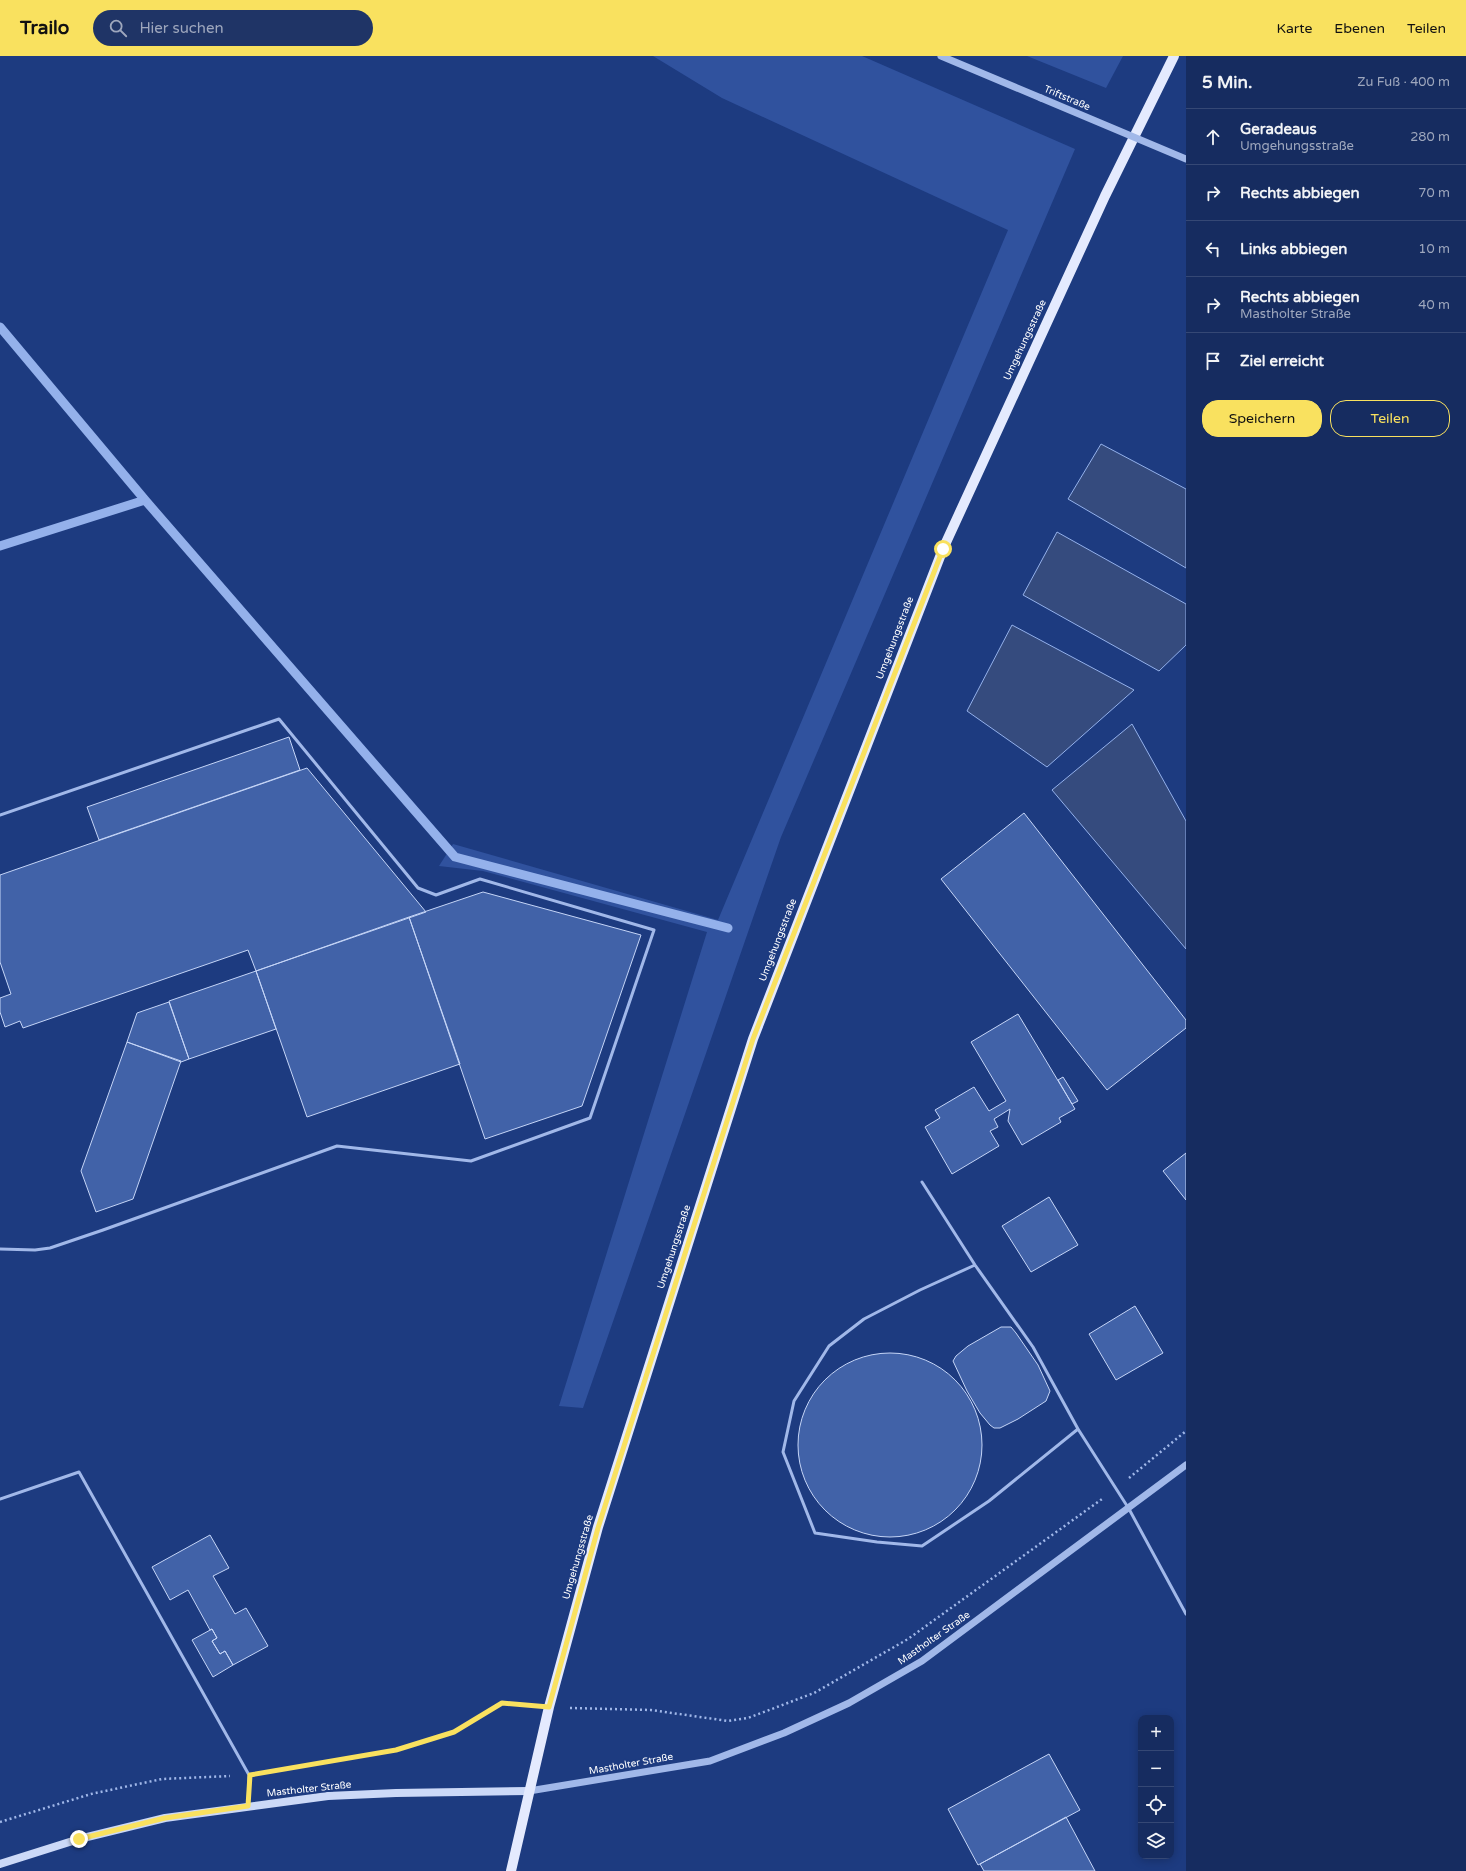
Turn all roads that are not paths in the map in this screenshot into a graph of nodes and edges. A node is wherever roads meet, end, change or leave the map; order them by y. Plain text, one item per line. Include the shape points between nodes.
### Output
1 (941, 56) edge
2 (1174, 56) edge
3 (1186, 159) edge
4 (0, 814) edge
5 (922, 1182) dead end
6 (0, 1248) edge
7 (975, 1265) junction
8 (1078, 1429) junction
9 (1186, 1465) edge
10 (0, 1499) edge
11 (1129, 1509) junction
12 (1186, 1614) edge
13 (529, 1791) junction
14 (248, 1806) junction
15 (0, 1864) edge
16 (510, 1871) edge

1 - 3 street, Triftstraße, bridge
2 - 13 main road, Umgehungsstraße via 1101,203 943,549 756,1032 598,1528
4 - 6 lane via 278,719 418,888 436,895 480,879 654,930 590,1118 471,1161 337,1146 50,1248
5 - 7 lane
7 - 8 lane via 1033,1347
7 - 8 lane via 864,1319 829,1346 794,1401 783,1452 815,1533 922,1546 989,1501
8 - 11 lane
9 - 11 street, Mastholter Straße
10 - 14 lane via 79,1472 250,1775
11 - 12 lane
11 - 13 street, Mastholter Straße via 922,1661 842,1706 784,1733 710,1761
13 - 14 main road, Mastholter Straße via 328,1796
13 - 16 main road, Umgehungsstraße
14 - 15 main road, Mastholter Straße via 165,1818 79,1839

